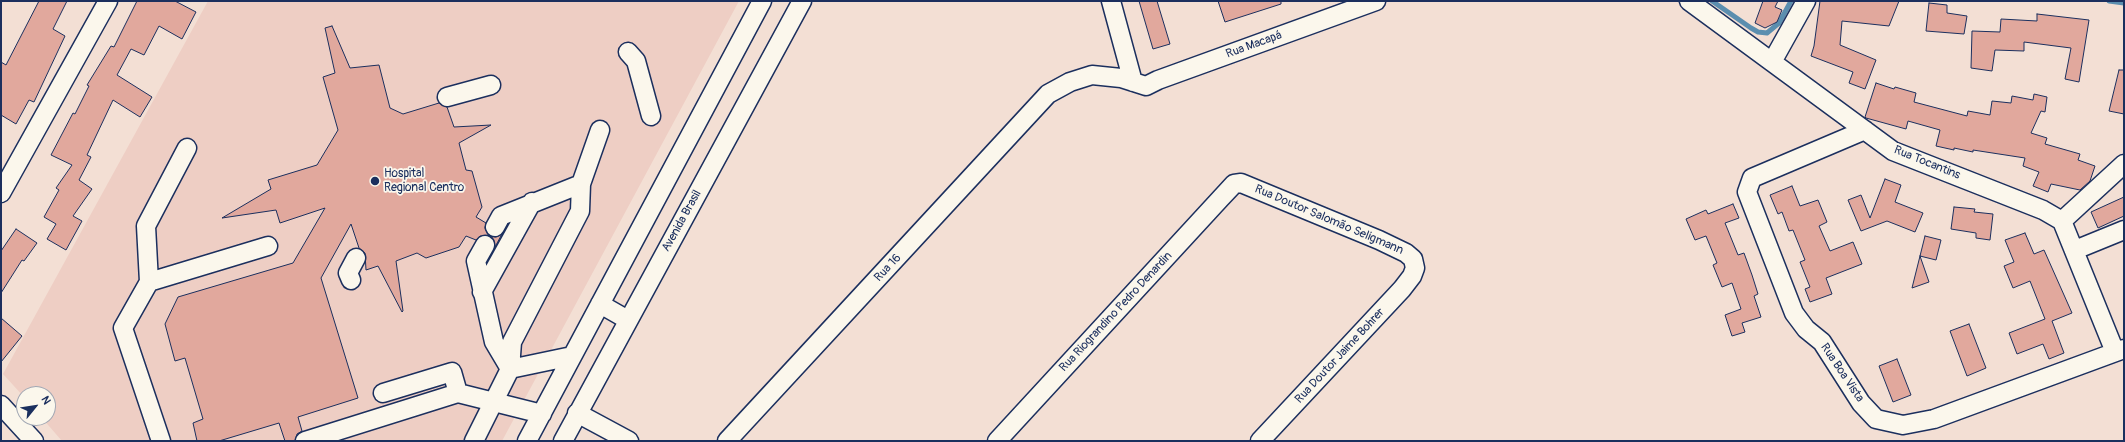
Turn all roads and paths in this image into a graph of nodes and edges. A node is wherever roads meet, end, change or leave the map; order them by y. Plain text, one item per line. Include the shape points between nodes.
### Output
1 (108, 1) edge
2 (762, 1) edge
3 (802, 1) edge
4 (1111, 1) edge
5 (1376, 1) edge
6 (1689, 1) edge
7 (1806, 1) edge
8 (628, 52) dead end
9 (1772, 62) junction
10 (1133, 82) junction
11 (491, 84) dead end
12 (1048, 94) joint
13 (447, 97) dead end
14 (651, 116) dead end
15 (600, 130) dead end
16 (1865, 130) junction
17 (187, 148) dead end
18 (2124, 164) edge
19 (581, 184) junction
20 (1234, 184) joint
21 (1, 193) edge
22 (532, 202) junction
23 (2062, 221) junction
24 (495, 227) dead end
25 (2124, 230) edge
26 (485, 245) dead end
27 (268, 246) dead end
28 (2075, 250) junction
29 (356, 258) dead end
30 (1415, 268) joint
31 (351, 280) dead end
32 (149, 282) junction
33 (482, 292) junction
34 (600, 304) junction
35 (628, 320) junction
36 (2120, 351) edge
37 (572, 356) junction
38 (510, 368) junction
39 (383, 393) dead end
40 (458, 393) junction
41 (495, 401) junction
42 (1, 405) edge
43 (578, 413) junction
44 (542, 414) junction
45 (34, 441) edge
46 (162, 441) edge
47 (305, 441) edge
48 (474, 441) edge
49 (527, 441) edge
50 (563, 441) edge
51 (630, 441) edge
52 (727, 441) edge
53 (997, 441) edge
54 (1260, 441) edge

1 - 21 street
2 - 34 street
3 - 35 street, Avenida Brasil
4 - 10 street
5 - 10 street, Rua Macapá via 1146,86
6 - 9 street, Rua Tocantins
7 - 9 street
8 - 14 street via 636,61
9 - 16 street, Rua Tocantins
10 - 12 street, Rua Macapá via 1092,75 1070,82
11 - 13 street
12 - 52 street, Rua 16
15 - 19 street
16 - 23 street, Rua Tocantins via 1893,151 2043,210
16 - 36 street, Rua Boa Vista via 1752,178 1747,192 1794,313 1806,329 1822,342 1861,403 1876,419 1903,426 1934,418
17 - 32 street via 146,226
18 - 23 street
19 - 22 street
19 - 38 street via 580,211 512,342
20 - 30 street, Rua Doutor Salomão Seligmann via 1241,183 1379,240 1406,253 1413,259
20 - 53 street, Rua Riograndino Pedro Denardin
22 - 24 street via 501,216
22 - 33 street
23 - 28 street
25 - 28 street
26 - 33 street via 476,261
27 - 32 street
28 - 36 street
29 - 31 street via 348,273
30 - 54 street, Rua Doutor Jaime Bohrer via 1402,289
32 - 46 street via 124,328
33 - 38 street via 494,342
34 - 35 street
34 - 37 street
35 - 43 street, Avenida Brasil
37 - 38 street
37 - 44 street
38 - 41 street
39 - 40 street via 452,372
40 - 41 street
40 - 47 street
41 - 44 street
41 - 48 street
42 - 45 street
43 - 50 street, Avenida Brasil
43 - 51 street
44 - 49 street

